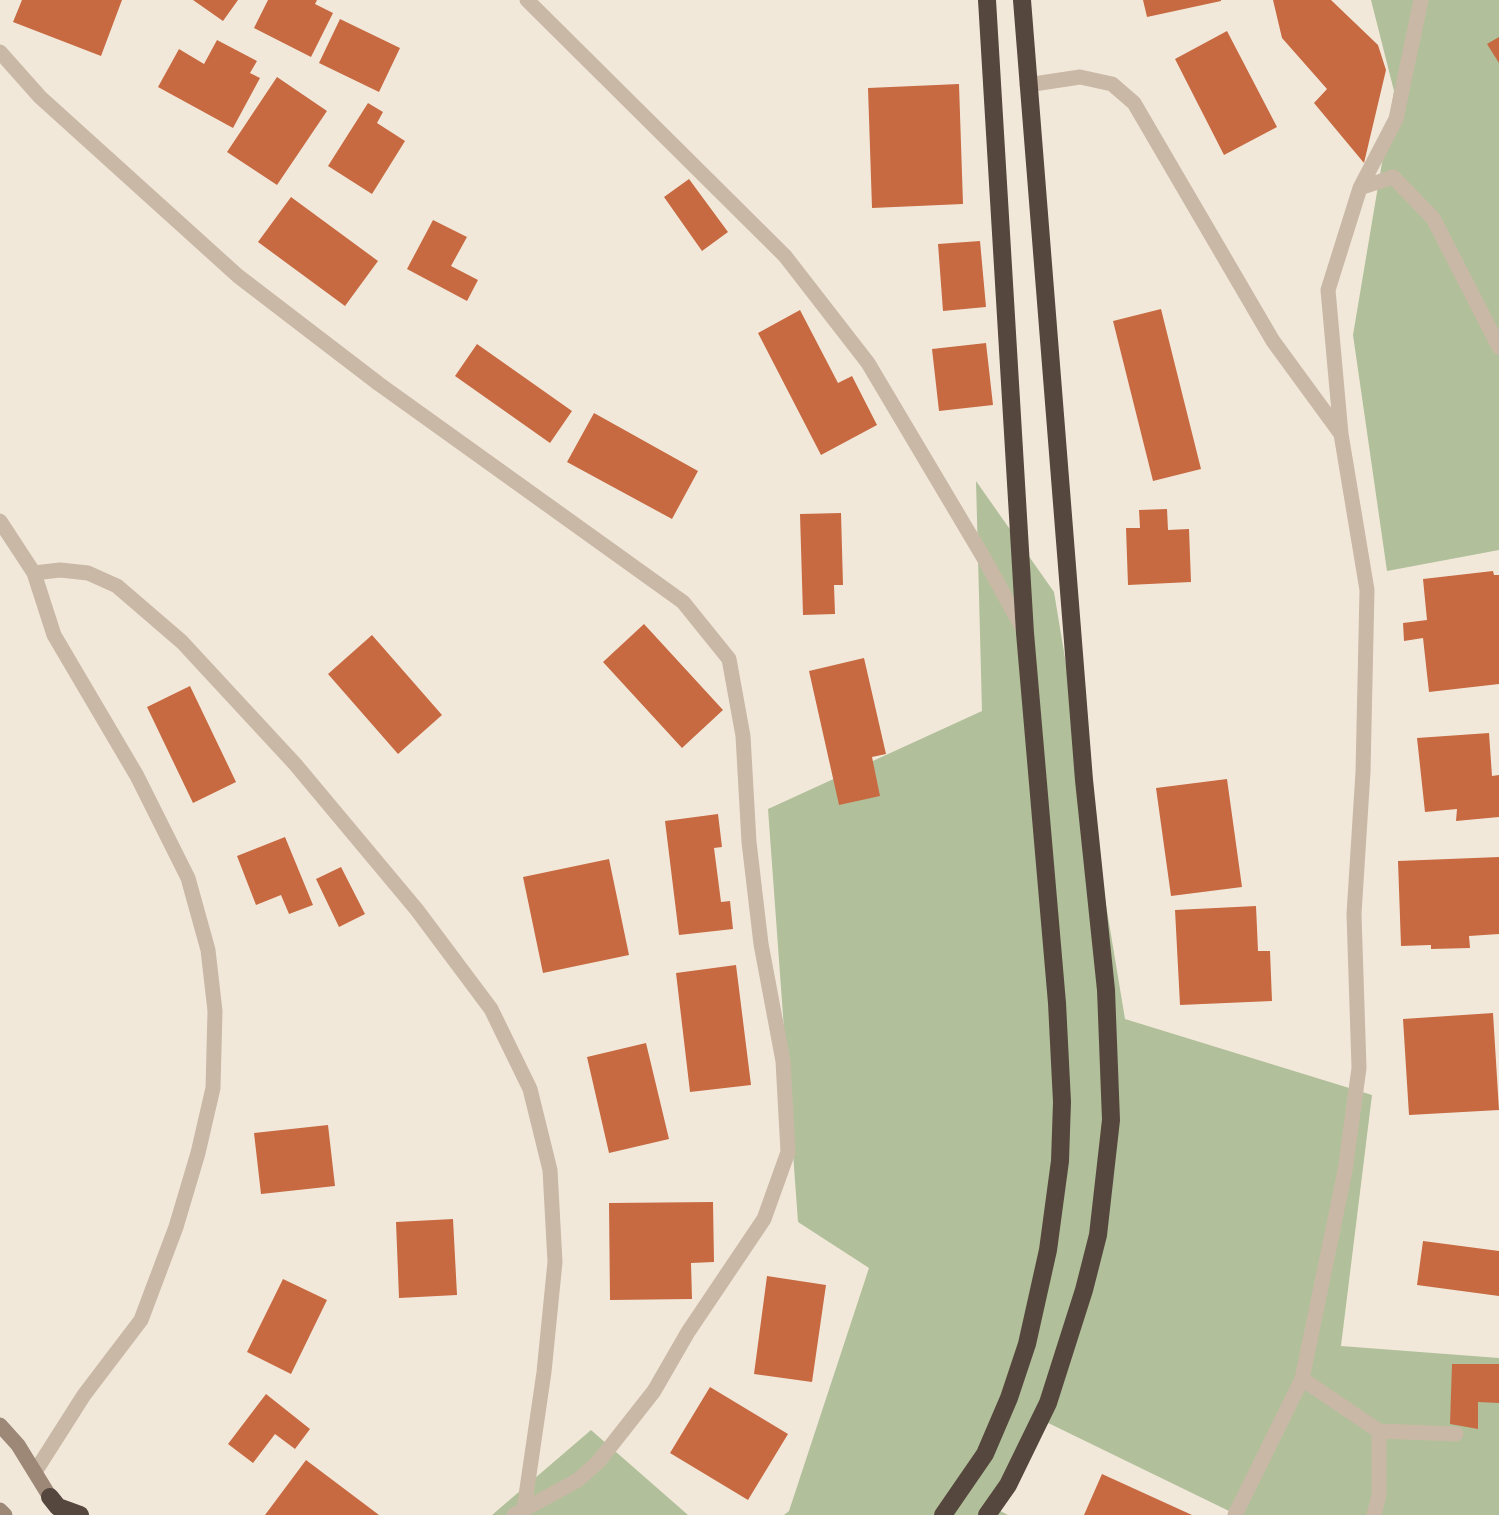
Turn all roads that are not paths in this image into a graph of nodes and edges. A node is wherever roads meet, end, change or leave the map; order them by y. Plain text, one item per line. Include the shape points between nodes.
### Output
1 (527, 0) edge
2 (987, 0) edge
3 (1022, 0) edge
4 (1421, 0) edge
5 (0, 52) edge
6 (1027, 85) junction
7 (1360, 188) junction
8 (1499, 347) edge
9 (1341, 434) junction
10 (0, 521) edge
11 (34, 573) junction
12 (1025, 633) junction
13 (1302, 1379) junction
14 (0, 1425) edge
15 (1379, 1431) junction
16 (1456, 1434) dead end
17 (35, 1472) junction
18 (50, 1497) junction
19 (0, 1510) edge
20 (519, 1512) edge
21 (5, 1515) edge
22 (64, 1515) edge
23 (80, 1515) edge
24 (943, 1515) edge
25 (987, 1515) edge
26 (1235, 1515) edge
27 (1374, 1515) edge

1 - 12 street via 784,256 868,363
2 - 12 highway
3 - 6 highway
4 - 7 street via 1396,119
5 - 20 street via 40,97 238,276 379,384 683,602 729,659 743,736 749,842 761,944 783,1061 788,1152 764,1219 688,1332 654,1391 599,1461 578,1480
6 - 9 street via 1080,77 1112,84 1134,103 1274,341
6 - 25 highway via 1083,768 1106,990 1111,1120 1098,1235 1084,1290 1048,1403 1008,1485
7 - 8 street via 1393,177 1433,218
7 - 9 street via 1328,290
9 - 13 street via 1368,590 1354,915 1359,1068 1343,1181
10 - 11 street
11 - 17 street via 54,635 137,776 188,878 208,950 215,1011 213,1088 198,1153 176,1227 141,1320 84,1395
11 - 20 street via 88,573 117,586 182,642 296,764 417,910 491,1009 530,1089 550,1170 555,1262 544,1372
12 - 24 highway via 1058,1003 1060,1161 1048,1250 1013,1387 985,1454
13 - 15 street
13 - 26 street
14 - 17 main road
15 - 16 street
15 - 27 street via 1379,1495
17 - 18 main road
18 - 22 highway
18 - 23 highway via 58,1507
19 - 21 main road

